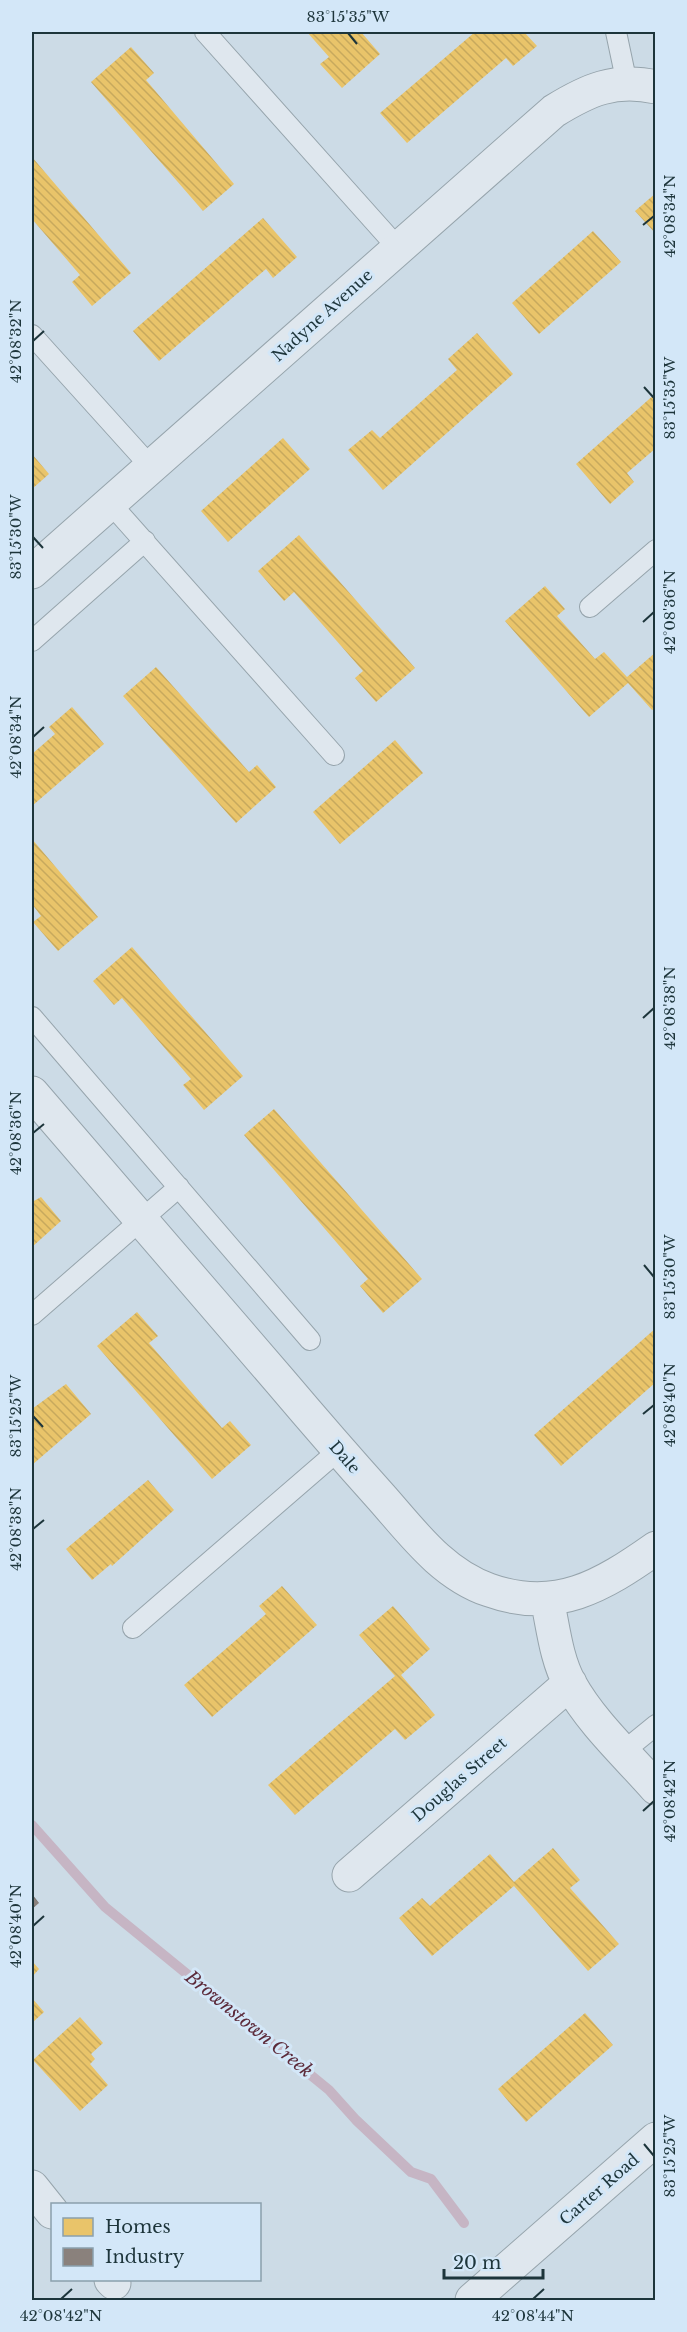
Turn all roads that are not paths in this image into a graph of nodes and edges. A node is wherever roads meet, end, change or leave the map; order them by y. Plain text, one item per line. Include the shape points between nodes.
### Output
1 (205, 32) edge
2 (616, 32) edge
3 (641, 85) edge
4 (398, 248) junction
5 (32, 335) edge
6 (151, 467) junction
7 (110, 503) junction
8 (145, 541) junction
9 (656, 550) edge
10 (32, 572) edge
11 (590, 608) dead end
12 (32, 641) edge
13 (334, 754) dead end
14 (32, 1017) edge
15 (32, 1093) edge
16 (179, 1187) junction
17 (142, 1220) junction
18 (32, 1315) edge
19 (310, 1340) dead end
20 (339, 1450) junction
21 (656, 1548) edge
22 (547, 1599) junction
23 (133, 1628) dead end
24 (570, 1683) junction
25 (656, 1725) edge
26 (624, 1751) junction
27 (656, 1788) edge
28 (349, 1875) dead end
29 (656, 2139) edge
30 (32, 2187) edge
31 (51, 2211) edge
32 (480, 2294) edge

1 - 4 lane
2 - 3 lane
3 - 4 street, Nadyne Avenue via 586,92 554,111
4 - 6 street, Nadyne Avenue
5 - 6 lane
6 - 7 street, Nadyne Avenue
7 - 8 lane
7 - 10 street, Nadyne Avenue
8 - 12 lane
8 - 13 lane
9 - 11 lane
14 - 16 lane
15 - 17 street, Dale
16 - 17 lane
16 - 19 lane
17 - 18 lane
17 - 20 street, Dale
20 - 22 street, Dale via 431,1552 459,1576 516,1598
20 - 23 lane
21 - 22 street via 594,1588
22 - 24 street
24 - 26 street
24 - 28 street, Douglas Street
25 - 26 lane
26 - 27 street
29 - 32 street, Carter Road
30 - 31 street

